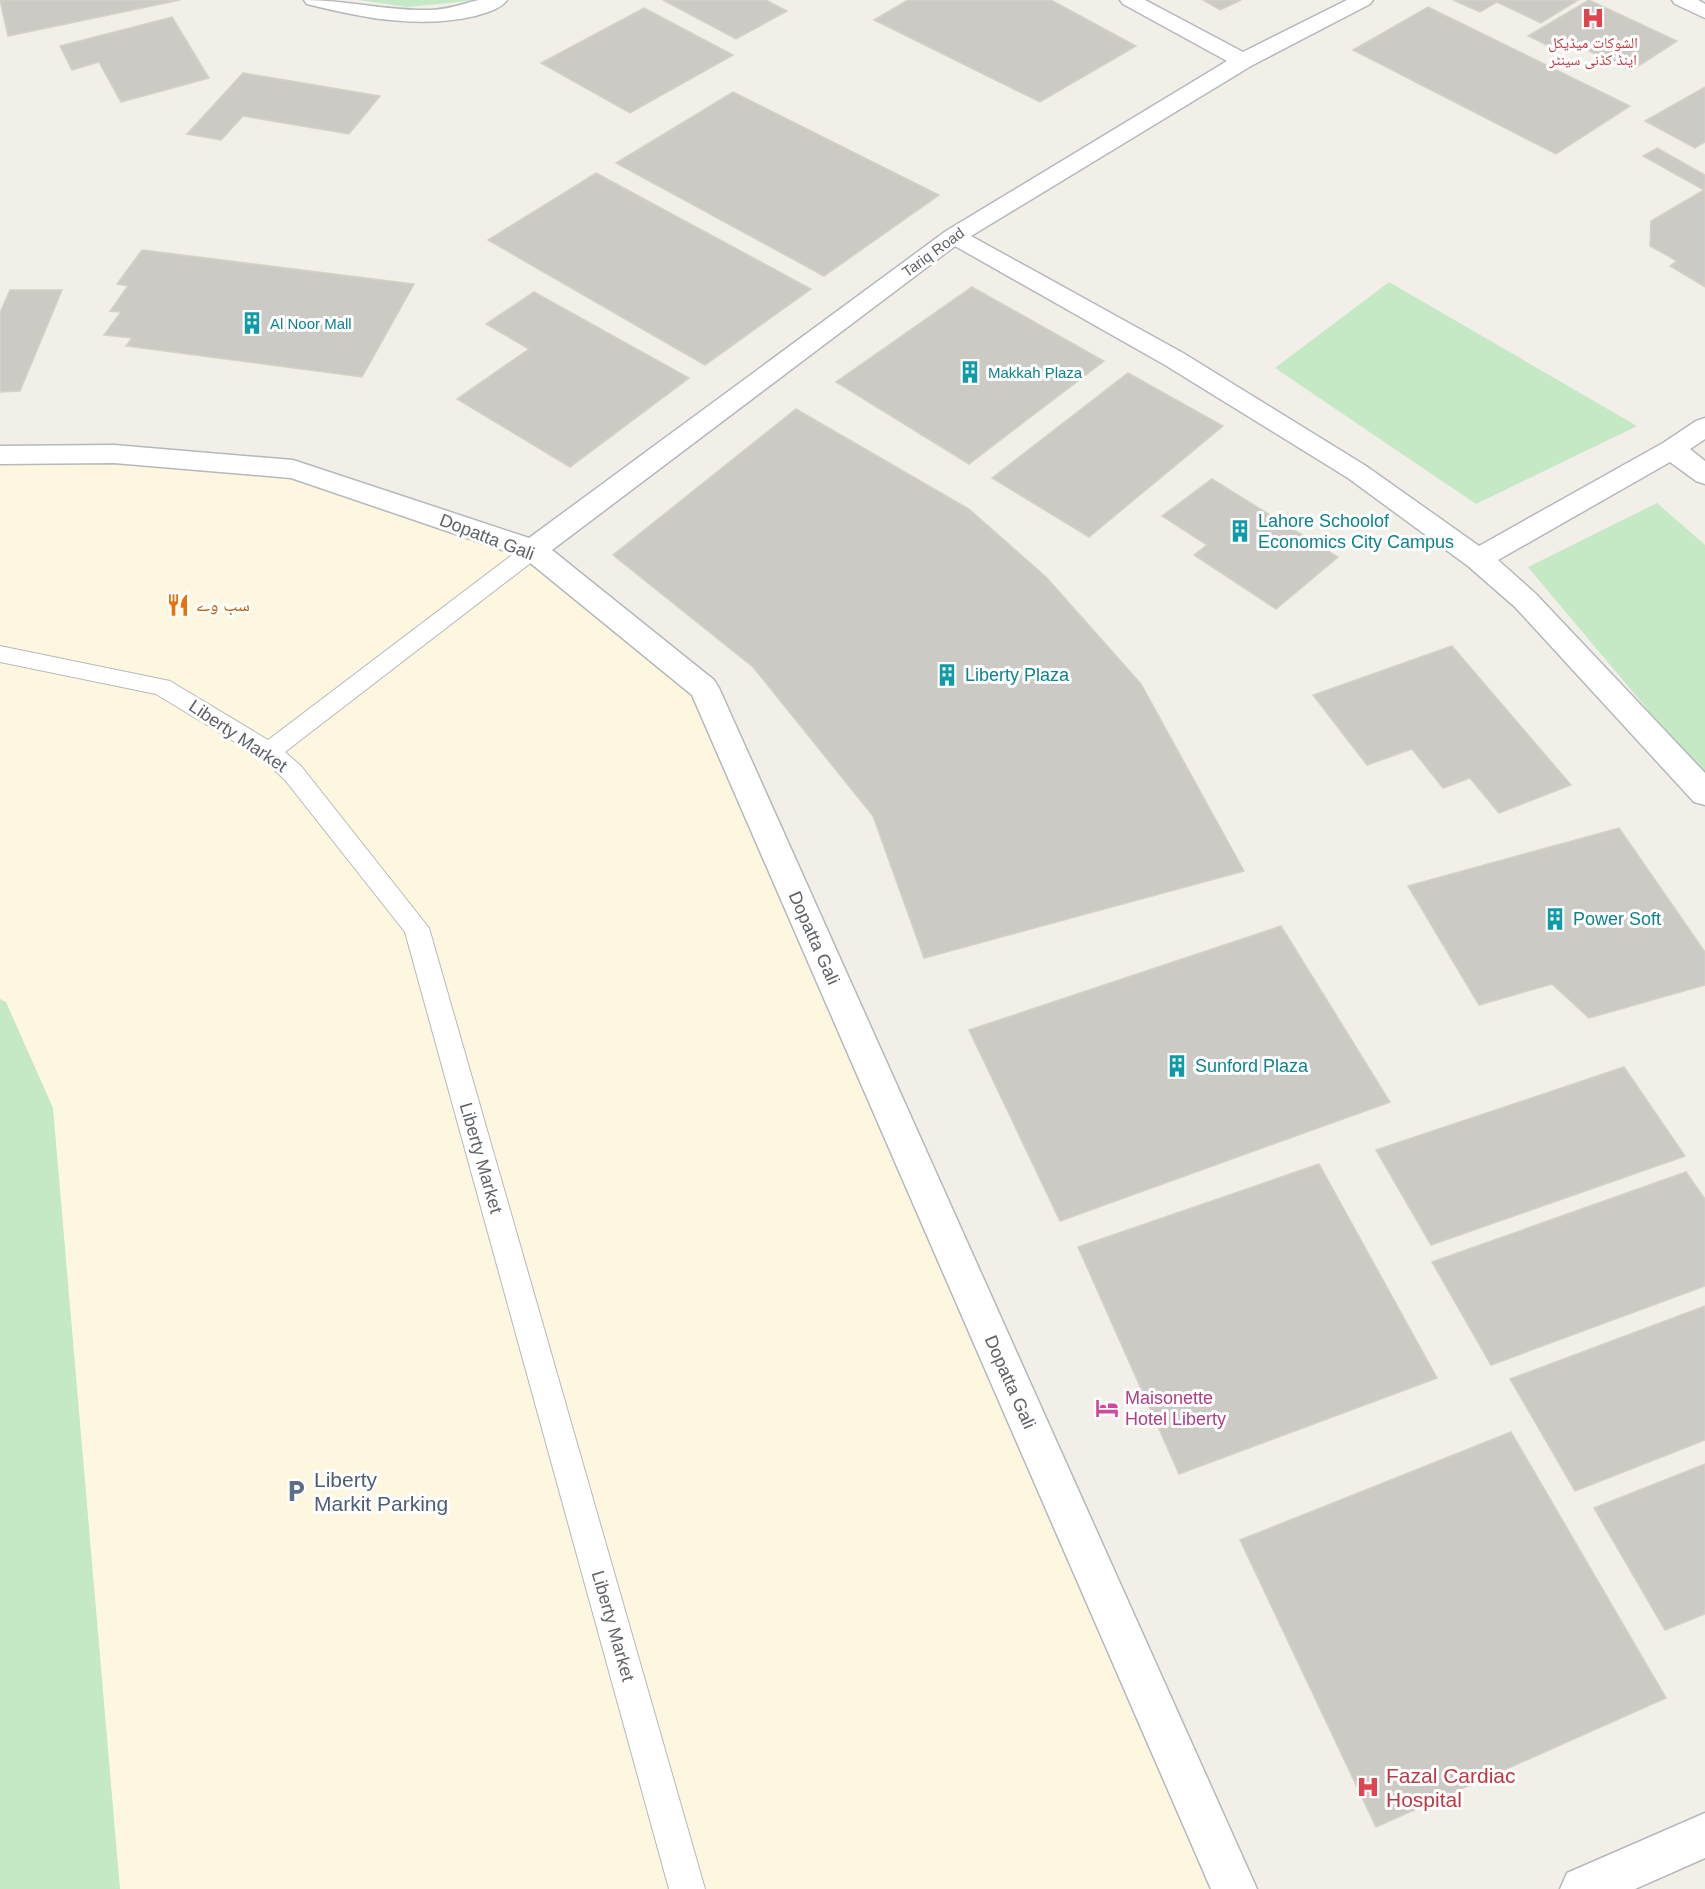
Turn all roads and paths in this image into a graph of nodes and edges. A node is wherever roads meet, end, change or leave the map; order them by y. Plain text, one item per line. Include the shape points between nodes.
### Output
1 (314, 0) edge
2 (497, 0) edge
3 (1130, 0) edge
4 (1363, 0) edge
5 (1682, 0) edge
6 (1705, 12) edge
7 (1243, 61) junction
8 (954, 236) junction
9 (1705, 427) edge
10 (1672, 449) junction
11 (0, 455) edge
12 (1705, 475) edge
13 (533, 550) junction
14 (1478, 559) junction
15 (0, 654) edge
16 (269, 752) junction
17 (1705, 793) edge
18 (1705, 1835) edge
19 (687, 1889) edge
20 (1234, 1889) edge
21 (1583, 1889) edge

1 - 2 street via 352,10 417,16 480,10
3 - 7 street
4 - 7 street, Tariq Road
5 - 6 street
7 - 8 street, Tariq Road
8 - 13 street, Tariq Road
8 - 14 street via 1174,359 1357,472
9 - 10 street
10 - 12 street
10 - 14 street
11 - 13 street, Dopatta Gali via 114,454 293,469
13 - 16 lane
13 - 20 street, Dopatta Gali via 704,688
14 - 17 street via 1525,600
15 - 16 lane, Liberty Market via 162,687
16 - 19 lane, Liberty Market via 293,773 416,928
18 - 21 street

